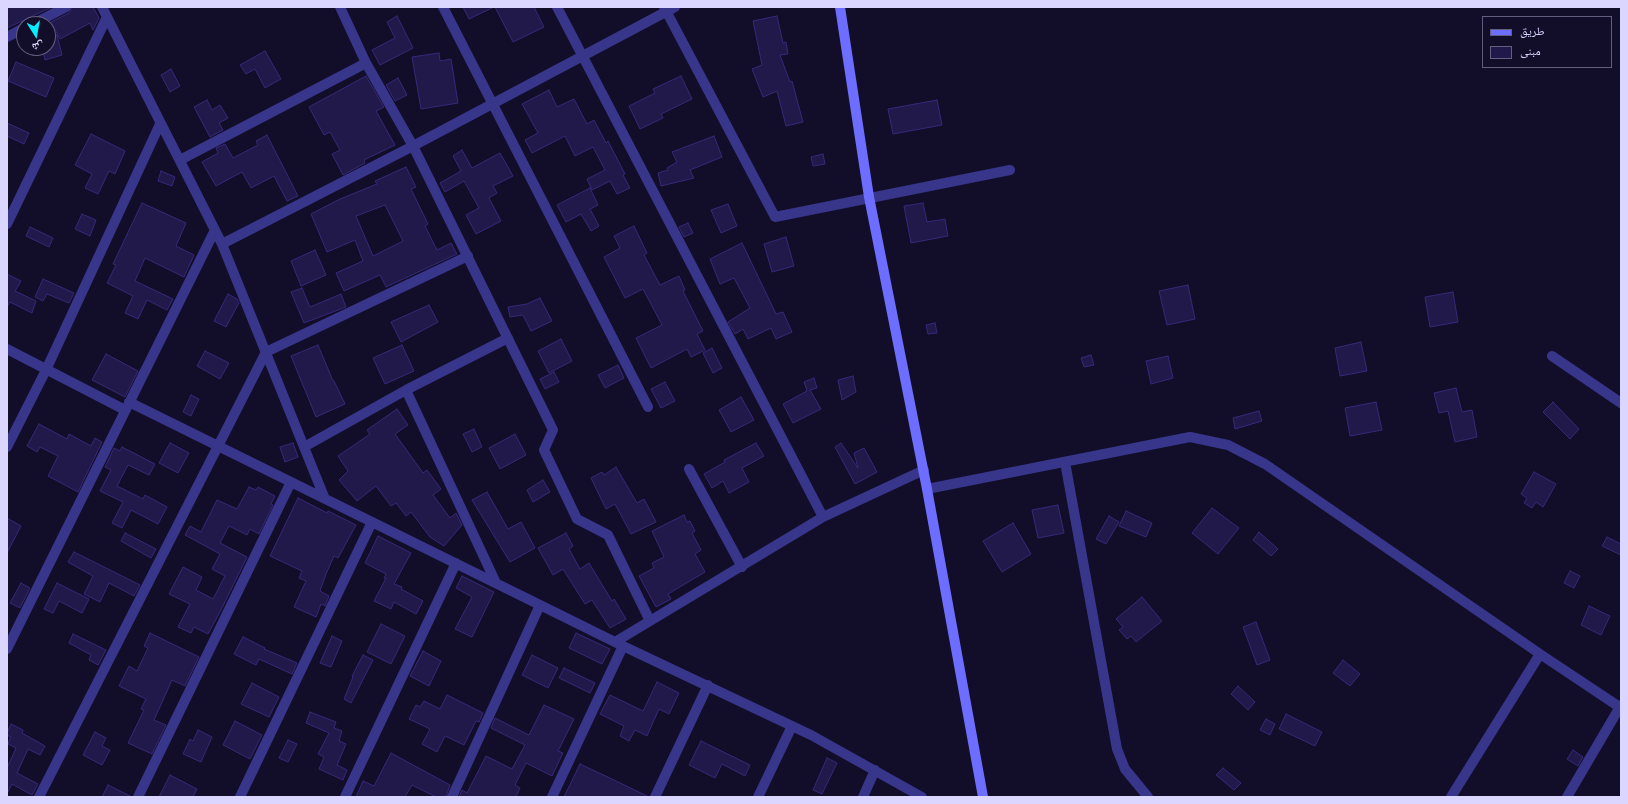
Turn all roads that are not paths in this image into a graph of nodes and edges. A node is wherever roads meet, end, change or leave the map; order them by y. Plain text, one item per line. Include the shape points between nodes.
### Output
1 (66, 7) edge
2 (102, 7) edge
3 (340, 7) edge
4 (443, 7) edge
5 (557, 7) edge
6 (840, 7) edge
7 (668, 9) edge
8 (49, 16) edge
9 (107, 17) junction
10 (16, 32) edge
11 (7, 37) edge
12 (582, 56) junction
13 (366, 63) junction
14 (492, 103) junction
15 (160, 124) junction
16 (413, 146) junction
17 (180, 160) junction
18 (1010, 170) dead end
19 (869, 197) junction
20 (7, 224) edge
21 (215, 230) junction
22 (222, 244) junction
23 (468, 256) junction
24 (508, 338) junction
25 (7, 349) edge
26 (266, 352) junction
27 (1552, 356) dead end
28 (46, 370) junction
29 (406, 390) junction
30 (1621, 403) edge
31 (127, 406) junction
32 (648, 408) dead end
33 (217, 446) junction
34 (7, 447) edge
35 (304, 447) junction
36 (1065, 462) junction
37 (688, 469) dead end
38 (924, 470) junction
39 (291, 482) junction
40 (927, 489) junction
41 (325, 499) junction
42 (823, 517) junction
43 (372, 522) junction
44 (456, 563) junction
45 (742, 567) junction
46 (496, 583) junction
47 (540, 605) junction
48 (650, 621) junction
49 (619, 644) junction
50 (7, 649) edge
51 (1540, 654) junction
52 (708, 685) junction
53 (1621, 707) edge
54 (792, 726) junction
55 (875, 770) junction
56 (40, 797) edge
57 (138, 797) edge
58 (240, 797) edge
59 (345, 797) edge
60 (452, 797) edge
61 (552, 797) edge
62 (655, 797) edge
63 (758, 797) edge
64 (862, 797) edge
65 (922, 797) edge
66 (983, 797) edge
67 (1148, 797) edge
68 (1451, 797) edge
69 (1567, 797) edge

1 - 8 street
2 - 9 street
3 - 13 street
4 - 14 street
5 - 12 street
6 - 19 street
7 - 12 street
7 - 19 street via 776,217
9 - 15 street
9 - 20 street
10 - 11 street
12 - 14 street
12 - 42 street
13 - 16 street
13 - 17 street
14 - 16 street
14 - 32 street
15 - 17 street
15 - 28 street
16 - 22 street
16 - 23 street
17 - 21 street
18 - 19 street
19 - 38 street
21 - 22 street
21 - 31 street
22 - 26 street
23 - 24 street
23 - 26 street
24 - 29 street
24 - 48 street via 553,430 544,450 577,519 608,535
25 - 28 street
26 - 33 street
26 - 35 street
27 - 30 street
28 - 31 street
28 - 34 street
29 - 35 street
29 - 46 street
31 - 33 street
31 - 50 street
33 - 39 street
33 - 56 street
35 - 41 street
36 - 40 street
36 - 51 street via 1190,437 1228,445 1265,464
36 - 67 street via 1117,749 1125,769
37 - 45 street
38 - 40 street
38 - 42 street
39 - 41 street
39 - 57 street
40 - 66 street
41 - 43 street
42 - 45 street
43 - 44 street
43 - 58 street
44 - 46 street
44 - 59 street
45 - 48 street
46 - 47 street
47 - 49 street
47 - 60 street
48 - 49 street
49 - 52 street
49 - 61 street
51 - 53 street
51 - 68 street
52 - 54 street
52 - 62 street
53 - 69 street
54 - 55 street
54 - 63 street
55 - 64 street
55 - 65 street

